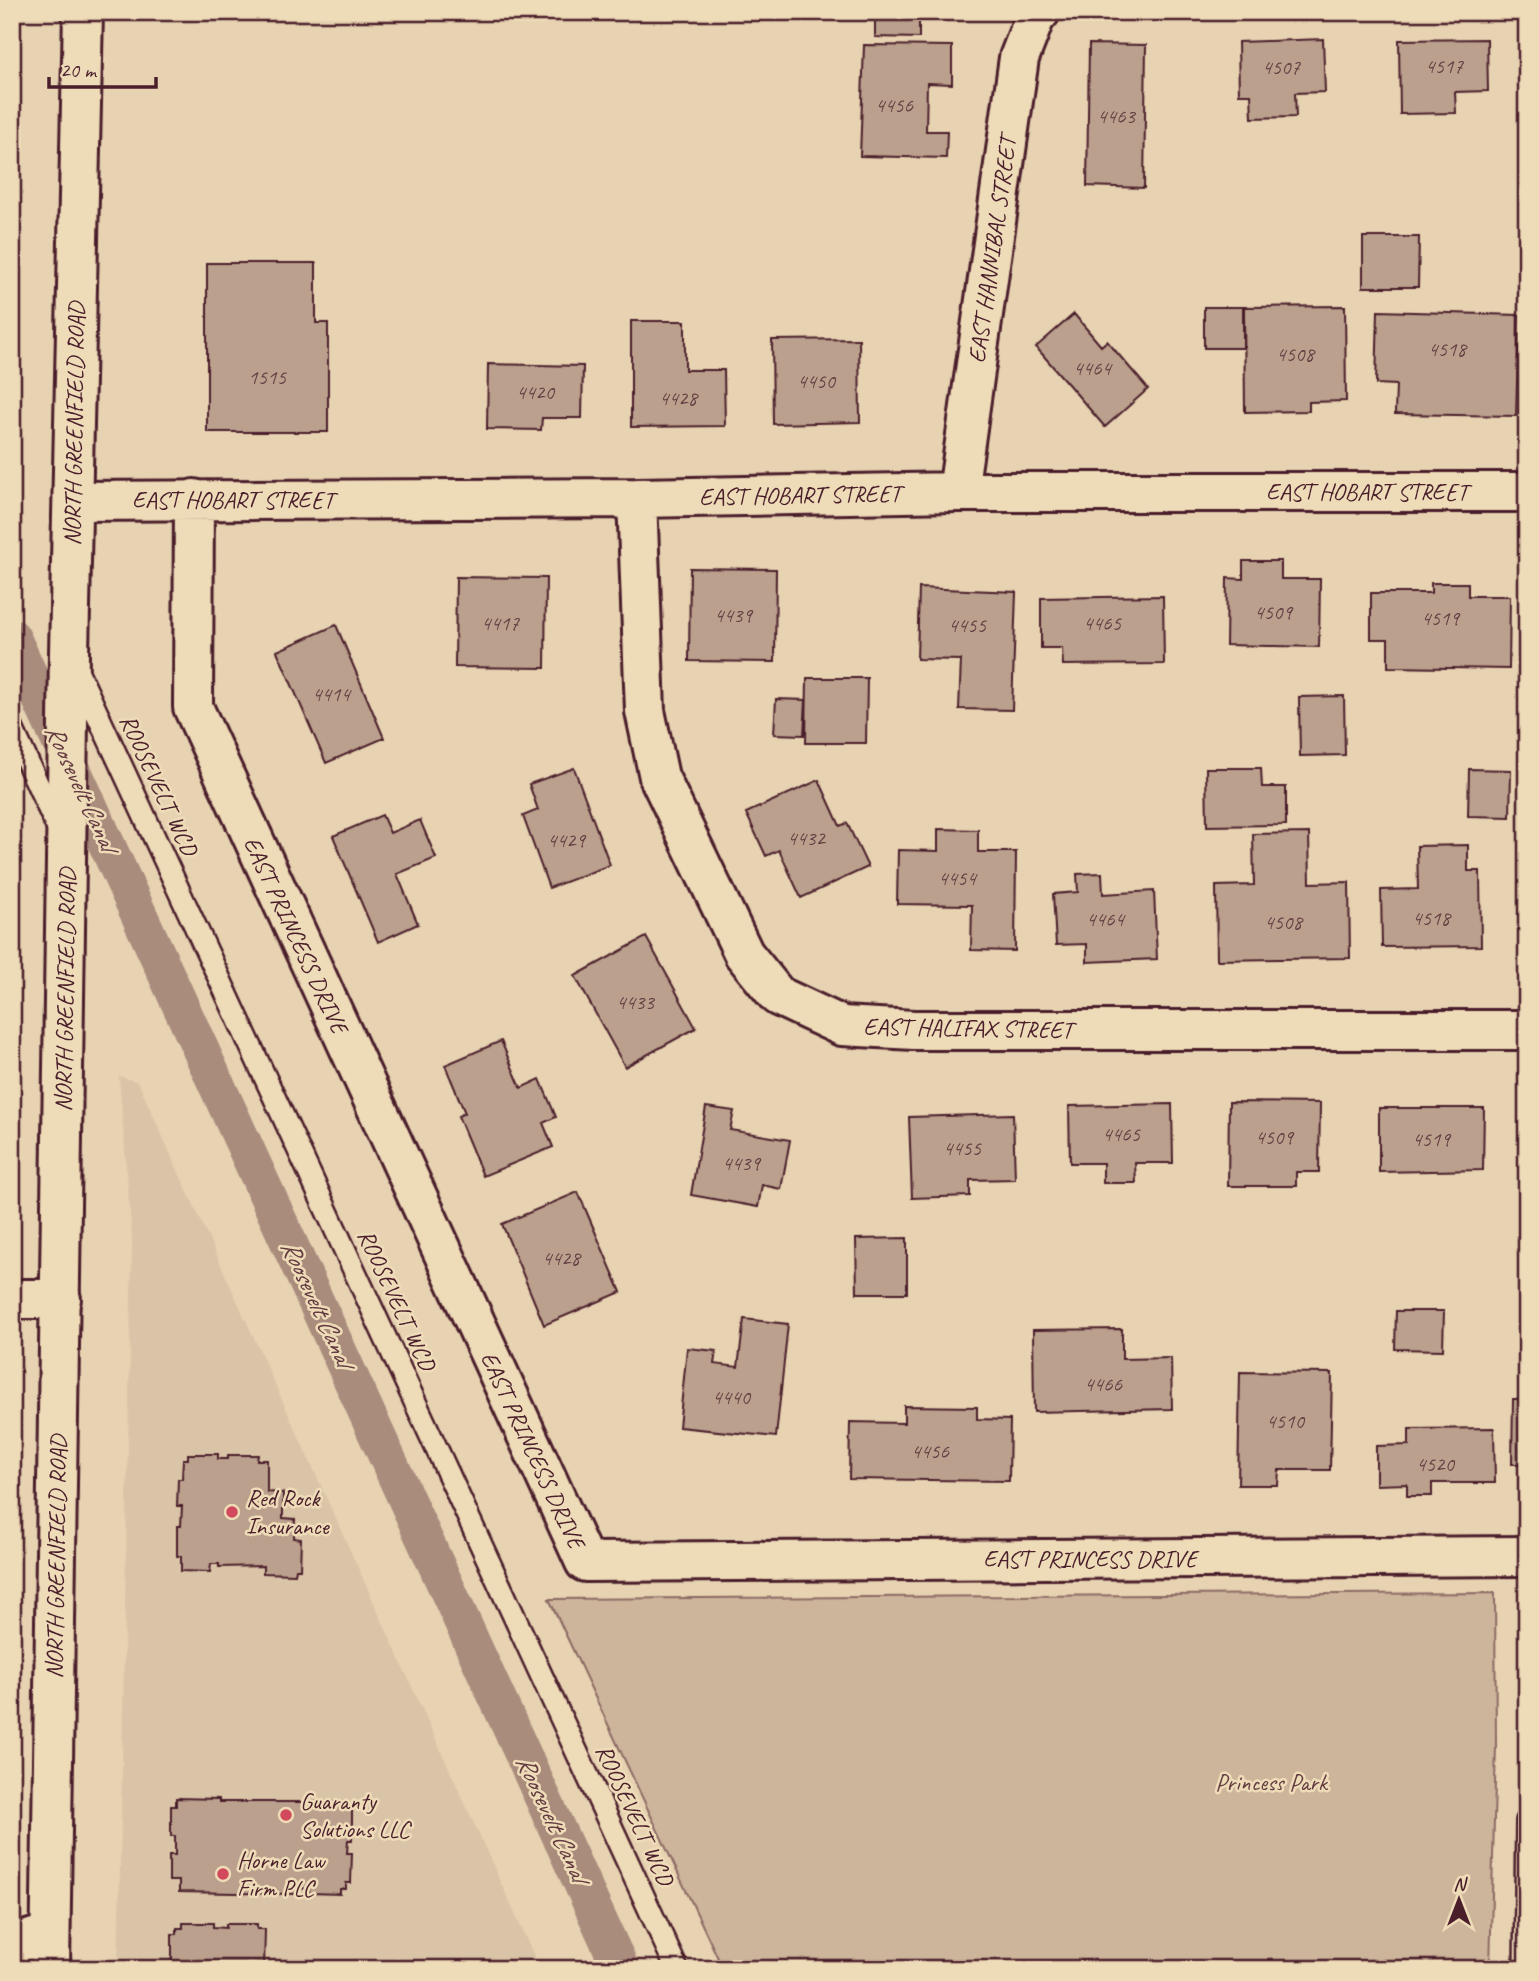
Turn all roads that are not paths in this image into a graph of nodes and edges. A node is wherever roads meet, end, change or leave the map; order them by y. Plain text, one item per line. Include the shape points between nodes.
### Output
1 (83, 12) edge
2 (1040, 12) edge
3 (958, 492) junction
4 (1527, 492) edge
5 (637, 498) junction
6 (194, 499) junction
7 (73, 501) junction
8 (69, 665) junction
9 (12, 728) edge
10 (66, 836) junction
11 (1527, 1030) edge
12 (12, 1299) edge
13 (61, 1299) junction
14 (1527, 1556) edge
15 (1527, 1821) edge
16 (12, 1920) edge
17 (12, 1945) edge
18 (50, 1951) edge
19 (677, 1969) edge
20 (1525, 1969) edge

1 - 7 street, NORTH GREENFIELD ROAD
2 - 3 street, EAST HANNIBAL STREET via 1019,58
3 - 4 street, EAST HOBART STREET
3 - 5 street, EAST HOBART STREET
5 - 6 street, EAST HOBART STREET
5 - 11 street, EAST HALIFAX STREET via 645,711 659,777 744,954 778,996 842,1026 914,1030
6 - 7 street, EAST HOBART STREET
6 - 14 street, EAST PRINCESS DRIVE via 193,707 584,1562
7 - 8 street, NORTH GREENFIELD ROAD
8 - 10 street, NORTH GREENFIELD ROAD
8 - 19 lane, ROOSEVELT WCD
9 - 10 lane
10 - 13 street, NORTH GREENFIELD ROAD
12 - 13 street
13 - 18 street, NORTH GREENFIELD ROAD
15 - 20 lane
16 - 18 street
17 - 18 street

